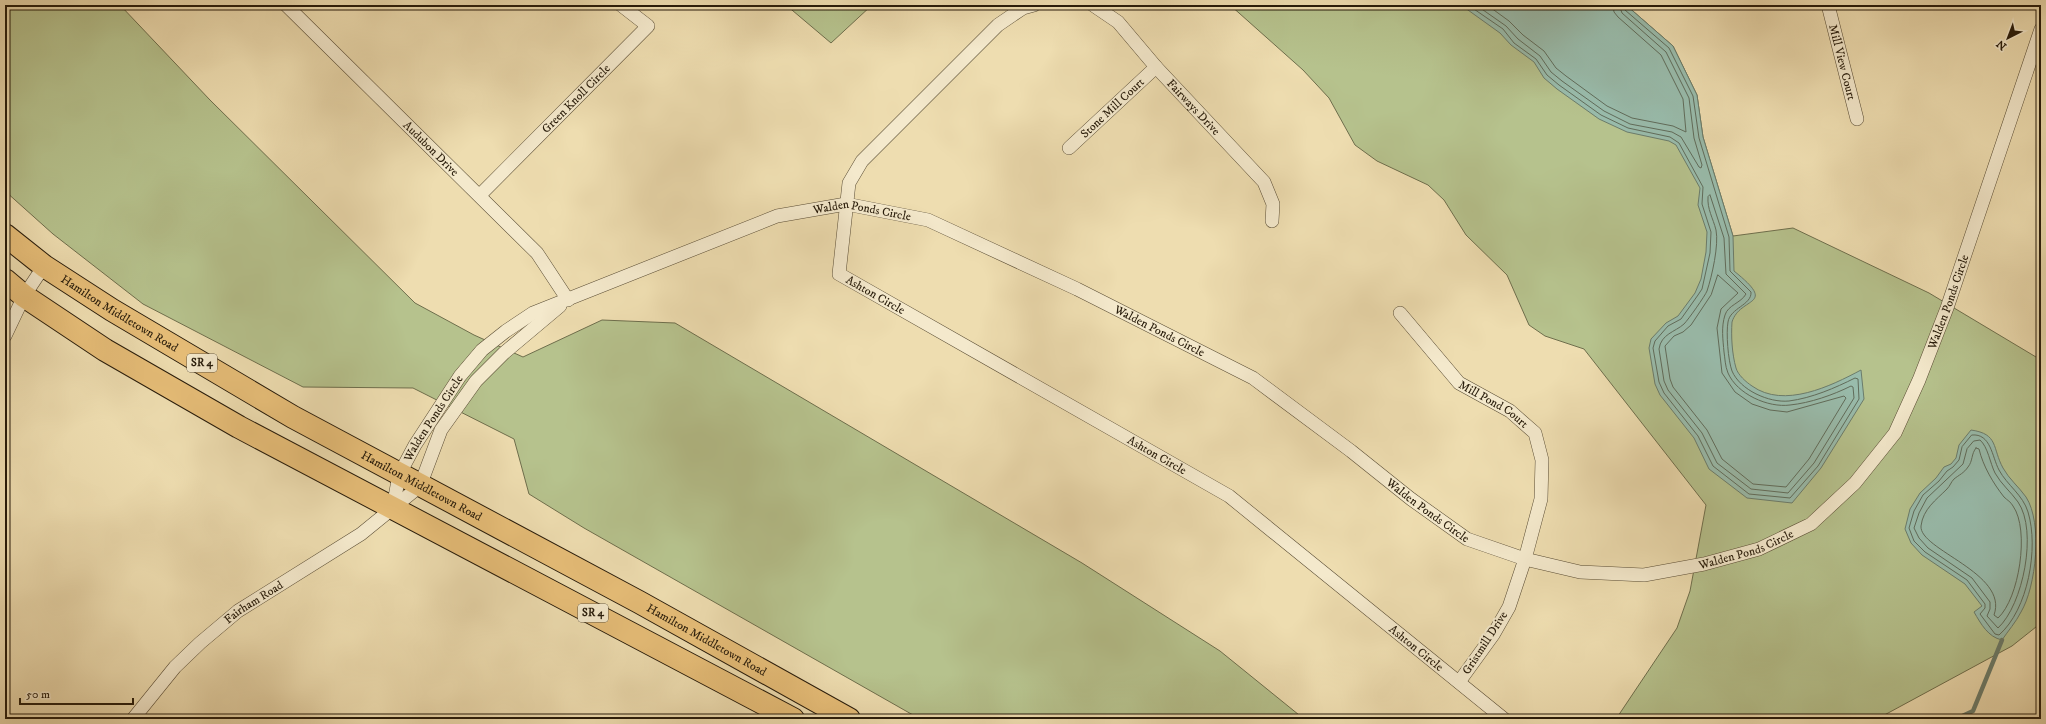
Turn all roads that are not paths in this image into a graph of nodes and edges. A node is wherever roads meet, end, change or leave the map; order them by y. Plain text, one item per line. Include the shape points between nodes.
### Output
1 (286, 5) edge
2 (621, 5) edge
3 (1034, 5) edge
4 (1093, 5) edge
5 (1828, 5) edge
6 (2041, 29) edge
7 (1156, 67) junction
8 (1857, 119) dead end
9 (1069, 148) dead end
10 (480, 195) junction
11 (846, 204) junction
12 (1272, 221) dead end
13 (5, 235) edge
14 (44, 266) junction
15 (5, 280) edge
16 (24, 296) junction
17 (568, 300) junction
18 (1400, 313) dead end
19 (5, 336) edge
20 (399, 475) junction
21 (420, 486) junction
22 (393, 508) junction
23 (1525, 559) junction
24 (1459, 682) junction
25 (133, 719) edge
26 (794, 719) edge
27 (850, 719) edge
28 (1504, 719) edge

1 - 10 street, Audubon Drive
2 - 10 street, Green Knoll Circle via 648,26
3 - 11 street via 1023,8 998,25 862,161 849,183
4 - 7 street, Fairways Drive via 1118,22
5 - 8 street, Mill View Court
6 - 23 street, Walden Ponds Circle via 1947,308 1919,380 1895,433 1855,483 1811,524 1759,549 1704,564 1644,575 1580,572
7 - 9 street, Stone Mill Court
7 - 12 street, Fairways Drive via 1264,182 1273,204
10 - 17 street, Audubon Drive via 537,253
11 - 17 street, Walden Ponds Circle via 777,216
11 - 23 street, Walden Ponds Circle via 928,220 1077,289 1253,378 1411,499 1468,539
11 - 24 street, Ashton Circle via 839,274 1229,496
13 - 14 highway, Hamilton Middletown Road / SR 4
14 - 16 street
14 - 20 highway, Hamilton Middletown Road / SR 4 via 112,310 280,409
15 - 16 highway, SR 4
16 - 19 street
16 - 22 highway, SR 4 via 155,380
17 - 20 street, Walden Ponds Circle via 533,313 482,350 460,376
17 - 21 street, Walden Ponds Circle via 476,381 442,430
18 - 23 street, Mill Pond Court via 1459,382 1510,411 1535,433 1542,460 1541,499
20 - 21 highway, Hamilton Middletown Road / SR 4
20 - 22 street, Walden Ponds Circle
21 - 22 street, Walden Ponds Circle
21 - 27 highway, Hamilton Middletown Road / SR 4 via 646,606
22 - 25 street, Fairham Road via 362,534 238,611 175,667
22 - 26 highway, SR 4
23 - 24 street, Gristmill Drive via 1509,607 1493,635
24 - 28 street, Ashton Circle

